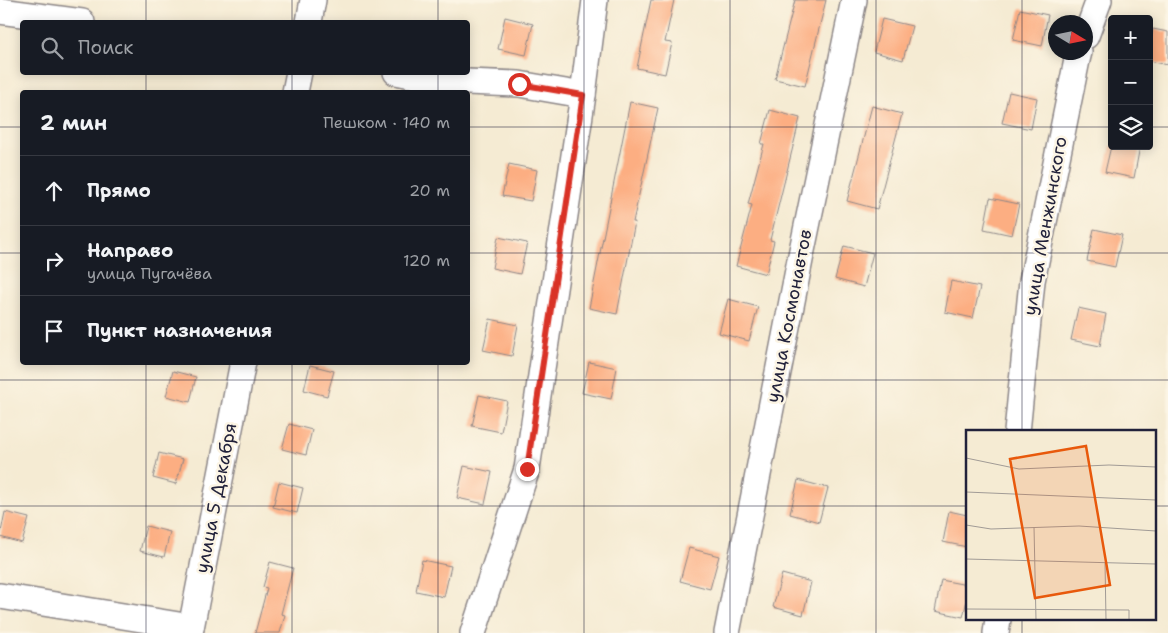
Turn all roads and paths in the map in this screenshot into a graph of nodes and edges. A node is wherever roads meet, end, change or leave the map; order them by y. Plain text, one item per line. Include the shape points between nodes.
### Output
1 (314, 0) edge
2 (595, 0) edge
3 (854, 0) edge
4 (1099, 0) edge
5 (0, 10) edge
6 (1093, 17) edge
7 (68, 20) edge
8 (309, 20) edge
9 (1078, 60) edge
10 (298, 75) edge
11 (411, 75) edge
12 (295, 90) edge
13 (583, 95) junction
14 (242, 365) edge
15 (1017, 430) edge
16 (0, 596) edge
17 (998, 620) edge
18 (191, 630) edge
19 (472, 633) edge
20 (727, 633) edge
21 (996, 633) edge

1 - 8 street
2 - 13 street
3 - 20 street, улица Космонавтов
4 - 6 street
5 - 7 street
9 - 15 street, улица Менжинского via 1032,281
10 - 12 street
11 - 13 street via 441,81 519,84
13 - 19 street via 527,469
14 - 18 street, улица 5 Декабря
16 - 18 street
17 - 21 street

